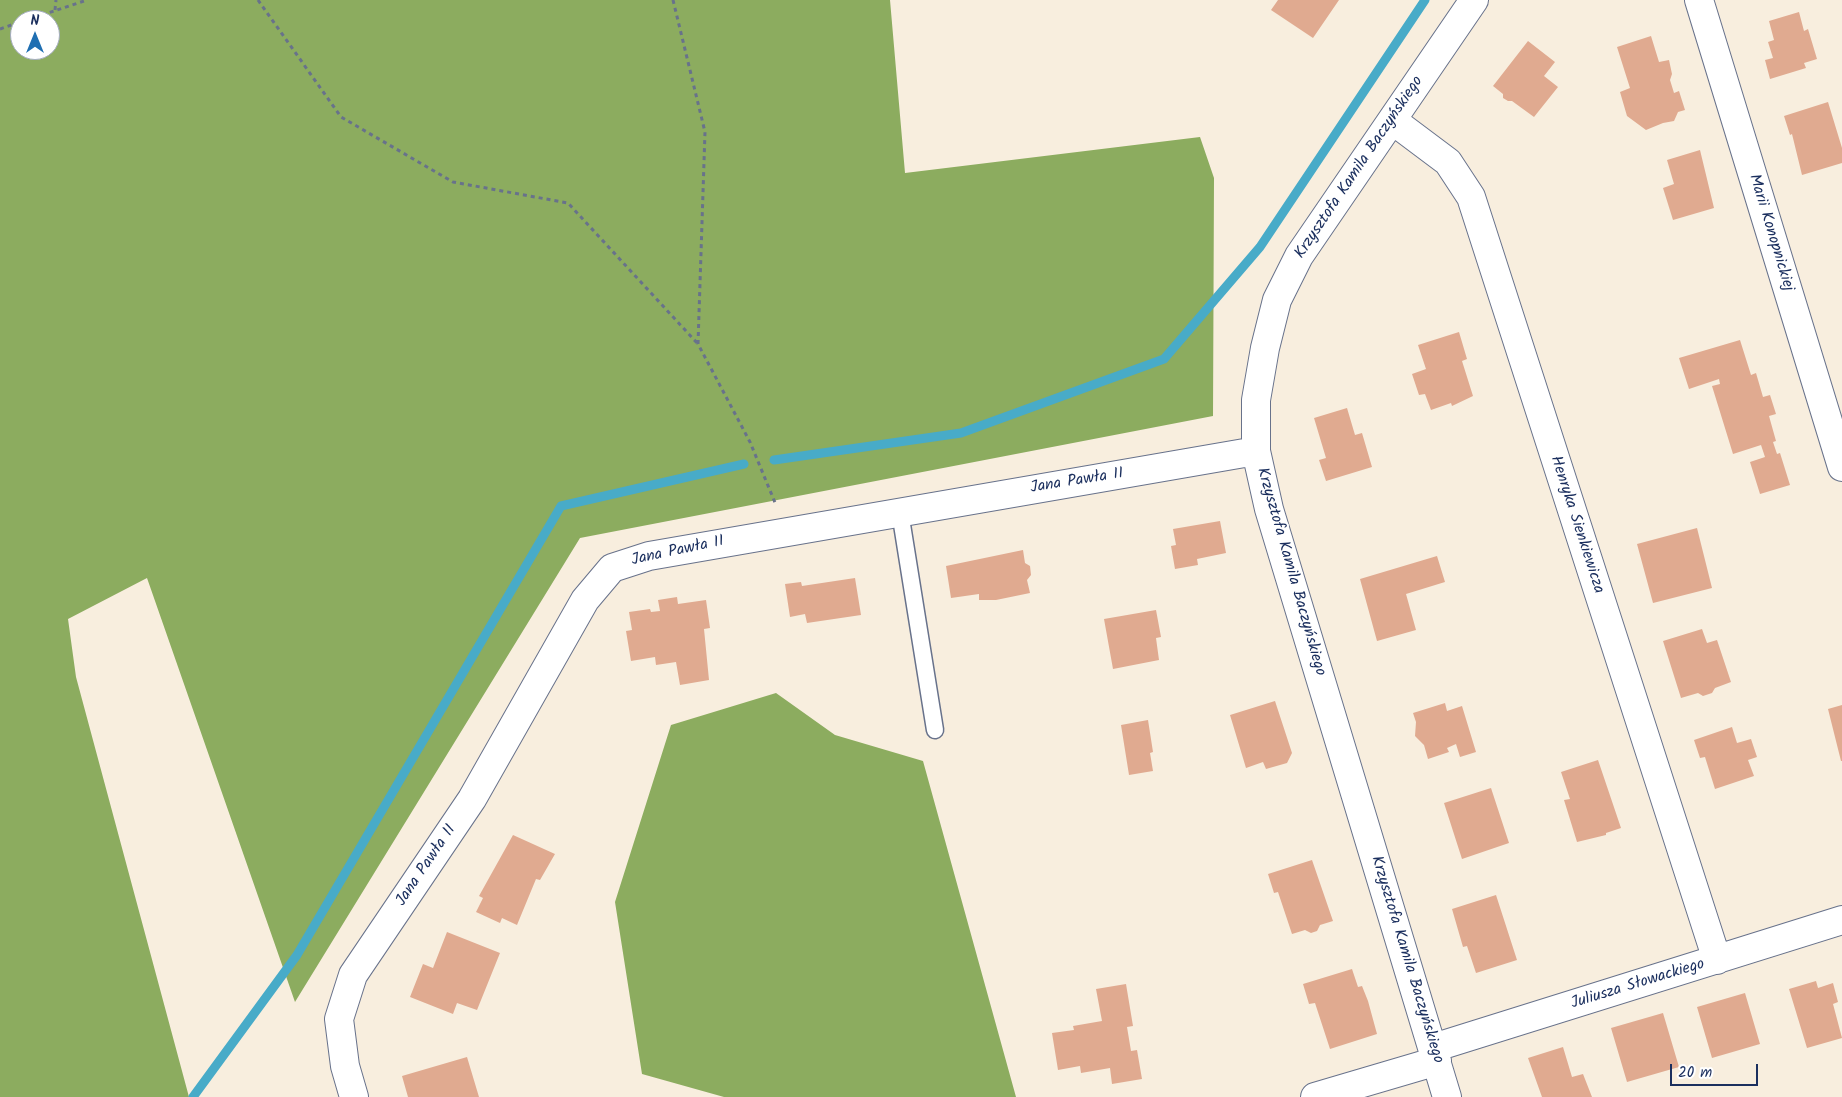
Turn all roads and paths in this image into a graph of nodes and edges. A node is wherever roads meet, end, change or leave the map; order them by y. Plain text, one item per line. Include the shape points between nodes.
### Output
1 (56, 0) edge
2 (87, 0) edge
3 (258, 0) edge
4 (673, 0) edge
5 (1474, 0) edge
6 (1699, 0) edge
7 (55, 10) joint
8 (1392, 120) junction
9 (698, 344) junction
10 (1256, 452) junction
11 (1842, 467) edge
12 (900, 512) junction
13 (786, 531) junction
14 (934, 730) dead end
15 (1842, 920) edge
16 (1716, 960) junction
17 (1435, 1055) junction
18 (354, 1097) edge
19 (1315, 1097) edge
20 (1447, 1097) edge

1 - 7 path
2 - 7 path
3 - 9 path via 341,117 453,182 568,203
4 - 9 path via 705,132
5 - 8 street, Krzysztofa Kamila Baczyńskiego
6 - 11 street, Marii Konopnickiej
8 - 10 street, Krzysztofa Kamila Baczyńskiego via 1299,256 1277,300 1256,400
8 - 16 street, Henryka Sienkiewicza via 1448,162 1471,197
9 - 13 path via 750,442
10 - 12 street, Jana Pawła II
10 - 17 street, Krzysztofa Kamila Baczyńskiego via 1269,509
12 - 13 street, Jana Pawła II
12 - 14 lane
13 - 18 street, Jana Pawła II via 648,556 612,568 585,600 472,799 353,975 339,1019 345,1066
15 - 16 street, Juliusza Słowackiego
16 - 17 street, Juliusza Słowackiego
17 - 19 street, Juliusza Słowackiego
17 - 20 street, Krzysztofa Kamila Baczyńskiego

